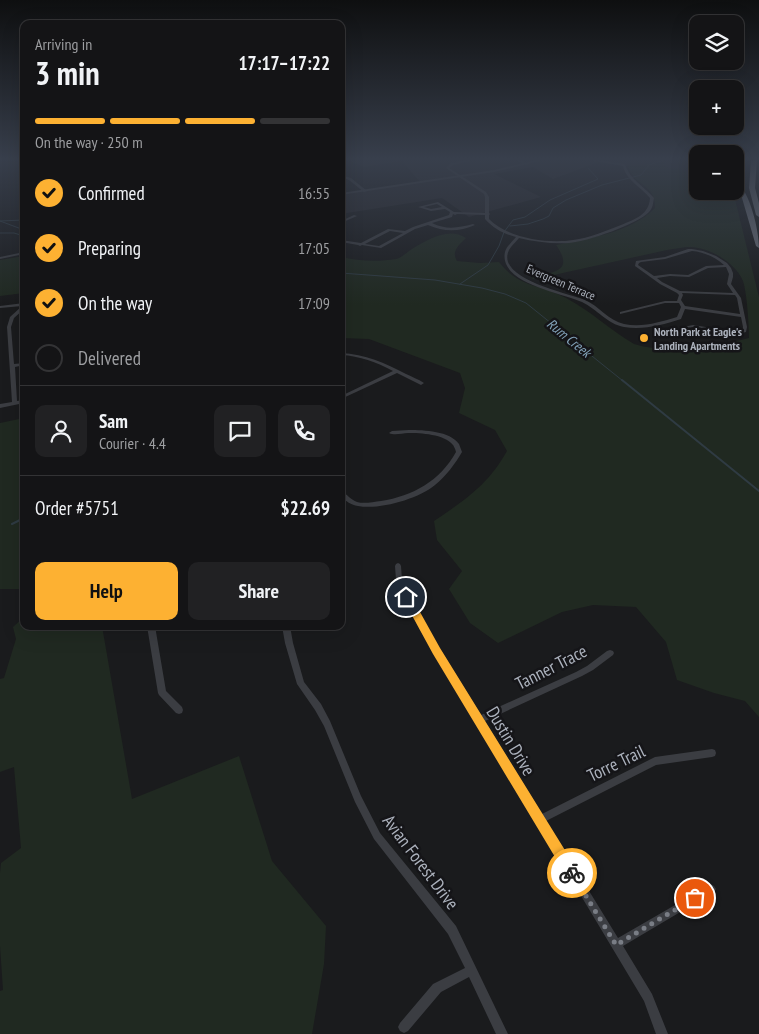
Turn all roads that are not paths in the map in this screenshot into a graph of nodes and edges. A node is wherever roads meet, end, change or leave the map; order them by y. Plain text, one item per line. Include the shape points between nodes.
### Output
1 (425, 208) edge
2 (442, 208) edge
3 (444, 208) edge
4 (488, 208) edge
5 (649, 208) edge
6 (748, 208) edge
7 (451, 213) junction
8 (488, 215) junction
9 (355, 216) dead end
10 (345, 221) edge
11 (428, 223) junction
12 (473, 225) dead end
13 (404, 232) junction
14 (518, 237) junction
15 (345, 242) edge
16 (360, 245) junction
17 (759, 246) edge
18 (20, 254) edge
19 (0, 258) edge
20 (727, 266) junction
21 (655, 278) junction
22 (679, 292) junction
23 (734, 294) junction
24 (682, 304) junction
25 (20, 305) edge
26 (0, 307) edge
27 (20, 309) edge
28 (622, 313) dead end
29 (742, 316) junction
30 (661, 333) dead end
31 (345, 354) edge
32 (20, 365) edge
33 (12, 366) junction
34 (396, 371) junction
35 (421, 383) dead end
36 (345, 396) edge
37 (20, 402) edge
38 (15, 403) junction
39 (0, 406) edge
40 (392, 433) dead end
41 (345, 497) edge
42 (398, 566) dead end
43 (152, 630) edge
44 (287, 630) edge
45 (610, 653) dead end
46 (179, 710) dead end
47 (479, 720) junction
48 (712, 753) dead end
49 (539, 820) junction
50 (711, 889) dead end
51 (616, 945) junction
52 (471, 970) junction
53 (404, 1027) dead end
54 (502, 1034) edge
55 (662, 1034) edge

1 - 2 street
3 - 7 street
4 - 8 street
5 - 14 street via 646,214 571,242
6 - 17 highway
7 - 8 street
7 - 11 street via 451,216
8 - 14 street via 489,222 496,229
9 - 10 street
11 - 12 street via 450,231
11 - 13 street
13 - 16 street via 389,230
13 - 16 street via 380,247
14 - 24 street, Evergreen Terrace via 505,252 506,261 514,272 539,286 586,302 622,325 647,326 679,318
15 - 16 street
18 - 19 street
20 - 21 street via 707,267 690,276
20 - 21 street via 695,250 636,263
20 - 23 street via 732,276 729,285
21 - 22 street
22 - 23 street
22 - 24 street
23 - 29 street via 739,298
24 - 28 street via 665,302
24 - 29 street
25 - 26 street
27 - 33 street via 9,325
29 - 30 street via 746,329 741,333 693,326
31 - 34 street via 364,356
32 - 33 street
33 - 38 street
34 - 35 street
34 - 36 street
37 - 38 street
38 - 39 street
40 - 41 street via 414,430 436,434 454,443 459,452 434,482 420,492 366,505 354,503
42 - 47 street, Dustin Drive via 399,580 423,628
43 - 46 street via 162,693
44 - 52 street, Avian Forest Drive via 301,684 327,724 377,836 452,930
45 - 47 street, Tanner Trace via 579,674
47 - 49 street, Dustin Drive
48 - 49 street, Torre Trail via 655,761
49 - 51 street, Dustin Drive
50 - 51 street
51 - 55 street, Dustin Drive via 648,998
52 - 53 street via 438,988
52 - 54 street, Avian Forest Drive

